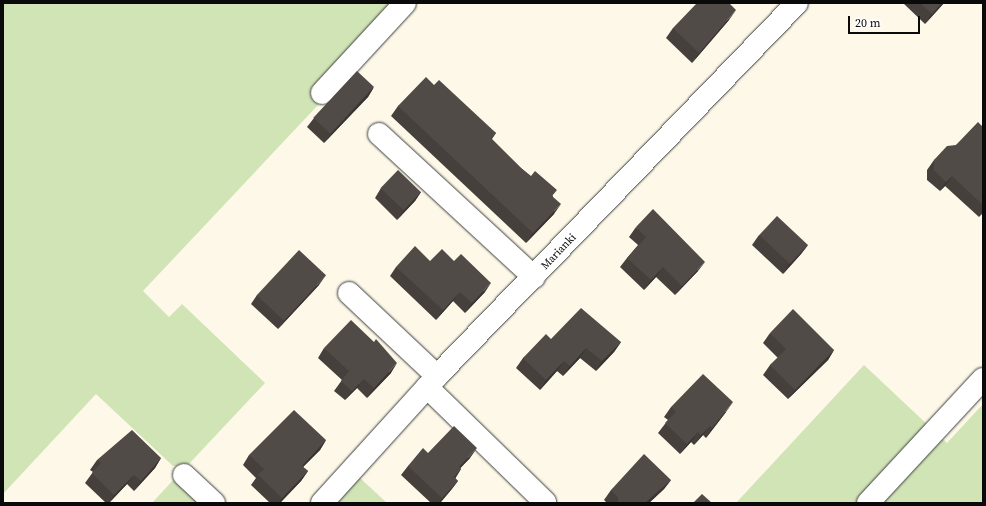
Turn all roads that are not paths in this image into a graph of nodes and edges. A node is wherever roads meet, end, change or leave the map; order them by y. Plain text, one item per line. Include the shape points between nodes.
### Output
1 (405, 3) edge
2 (797, 3) edge
3 (322, 93) dead end
4 (379, 134) dead end
5 (534, 277) junction
6 (349, 293) dead end
7 (983, 379) edge
8 (432, 381) junction
9 (184, 475) dead end
10 (545, 502) dead end
11 (214, 503) edge
12 (322, 503) edge
13 (868, 503) edge

1 - 3 lane
2 - 5 lane, Marianki
4 - 5 lane
5 - 8 lane, Marianki
6 - 8 lane
7 - 13 lane
8 - 10 lane
8 - 12 lane, Marianki
9 - 11 lane

